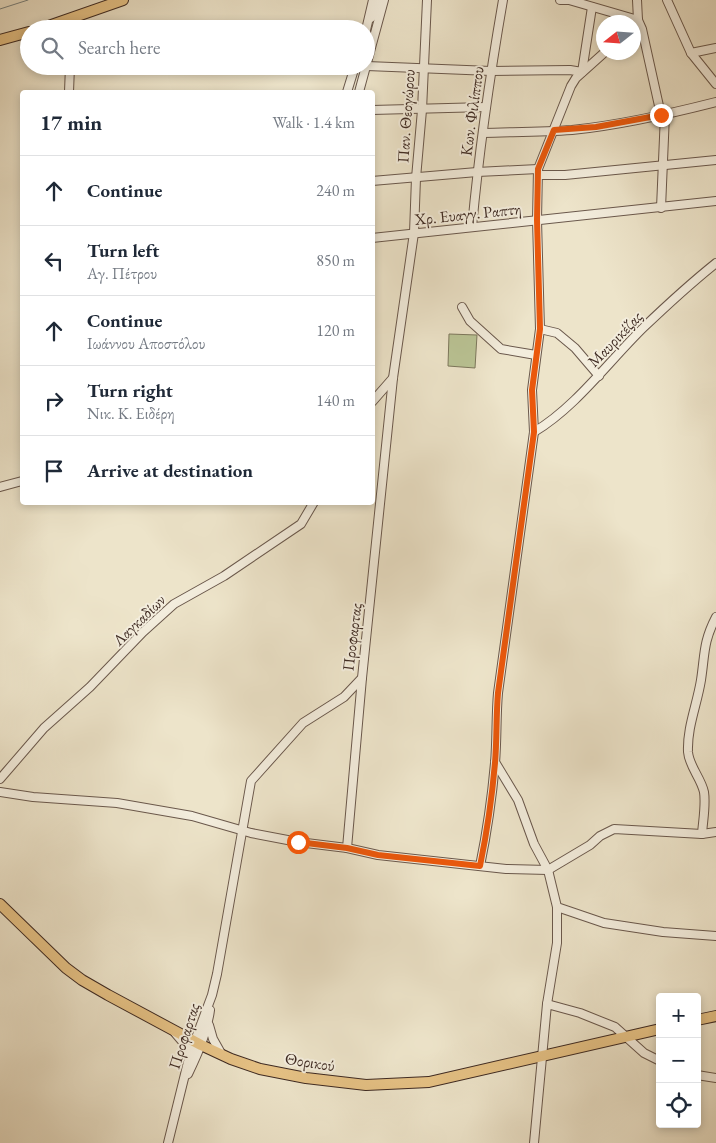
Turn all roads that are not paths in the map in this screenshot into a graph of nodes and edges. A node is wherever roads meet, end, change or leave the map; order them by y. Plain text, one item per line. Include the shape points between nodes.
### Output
1 (123, 0) edge
2 (373, 0) edge
3 (378, 0) edge
4 (384, 0) edge
5 (427, 0) edge
6 (503, 0) edge
7 (560, 0) edge
8 (638, 0) edge
9 (667, 0) edge
10 (592, 7) junction
11 (615, 15) edge
12 (637, 15) edge
13 (79, 20) edge
14 (374, 20) junction
15 (641, 28) edge
16 (20, 34) edge
17 (0, 40) edge
18 (716, 48) edge
19 (691, 53) junction
20 (596, 60) edge
21 (375, 66) edge
22 (423, 68) junction
23 (491, 70) junction
24 (582, 72) junction
25 (69, 75) edge
26 (352, 75) edge
27 (364, 75) edge
28 (716, 84) edge
29 (68, 90) edge
30 (348, 90) edge
31 (360, 90) edge
32 (716, 102) edge
33 (486, 107) junction
34 (375, 110) edge
35 (422, 110) junction
36 (663, 115) junction
37 (554, 130) junction
38 (483, 133) junction
39 (716, 160) edge
40 (662, 166) junction
41 (477, 172) junction
42 (538, 172) junction
43 (416, 178) junction
44 (375, 181) edge
45 (716, 201) edge
46 (661, 208) junction
47 (537, 220) junction
48 (472, 227) junction
49 (414, 233) junction
50 (375, 238) edge
51 (716, 263) edge
52 (462, 307) dead end
53 (540, 329) junction
54 (536, 355) junction
55 (599, 376) junction
56 (393, 378) junction
57 (375, 399) edge
58 (534, 432) junction
59 (20, 482) edge
60 (0, 487) edge
61 (312, 505) edge
62 (716, 617) edge
63 (362, 678) junction
64 (495, 762) junction
65 (0, 779) edge
66 (0, 792) edge
67 (242, 831) junction
68 (716, 832) edge
69 (702, 834) junction
70 (347, 848) junction
71 (480, 866) junction
72 (548, 870) junction
73 (0, 904) edge
74 (557, 907) junction
75 (716, 936) edge
76 (212, 995) junction
77 (547, 1004) junction
78 (716, 1016) edge
79 (701, 1019) edge
80 (208, 1022) junction
81 (172, 1030) junction
82 (656, 1030) edge
83 (627, 1037) junction
84 (198, 1043) junction
85 (222, 1055) junction
86 (543, 1057) junction
87 (656, 1058) edge
88 (187, 1066) junction
89 (701, 1076) edge
90 (716, 1078) edge
91 (183, 1085) junction
92 (168, 1143) edge
93 (534, 1143) edge

1 - 13 main road
2 - 14 street via 369,12
3 - 14 street
4 - 14 street
5 - 22 street, Παν. Θεογώρου
6 - 23 street, Κων. Φιλίππου
7 - 10 street
8 - 12 street
9 - 19 street
10 - 11 street
10 - 24 street
15 - 36 street
16 - 17 main road
18 - 19 street
19 - 28 street
20 - 24 street
21 - 22 street
22 - 23 street
22 - 35 street, Παν. Θεογώρου
23 - 24 street
23 - 33 street, Κων. Φιλίππου
24 - 37 street via 571,86
25 - 29 street
26 - 30 street
27 - 31 street
32 - 36 street
33 - 35 street
33 - 38 street, Κων. Φιλίππου
34 - 35 street
35 - 43 street, Παν. Θεογώρου
36 - 37 street via 596,127
36 - 40 street
37 - 38 street
37 - 42 street
38 - 41 street, Κων. Φιλίππου
39 - 40 street
40 - 42 street via 565,175
40 - 46 street
41 - 42 street
41 - 43 street
41 - 48 street, Κων. Φιλίππου
42 - 47 street
43 - 44 street
43 - 49 street, Παν. Θεογώρου
45 - 46 street, Χρ. Ευαγγ. Ραπτη
46 - 47 street, Χρ. Ευαγγ. Ραπτη
47 - 48 street, Χρ. Ευαγγ. Ραπτη
47 - 53 street
48 - 49 street, Χρ. Ευαγγ. Ραπτη
49 - 50 street, Χρ. Ευαγγ. Ραπτη
49 - 56 street, Προφαρτας
51 - 55 street, Μαυρικέζας via 644,327
52 - 54 street via 470,321 501,349
53 - 54 street
53 - 55 street via 557,333
54 - 58 street via 532,390
55 - 58 street, Μαυρικέζας
56 - 57 street
56 - 63 street, Προφαρτας
58 - 64 street via 498,693
59 - 60 street
61 - 65 street, Λαγκαδίων via 301,524 224,576 174,604 44,728
62 - 69 street via 705,644 688,737 688,754 704,791
63 - 67 street, Προφαρτας via 344,697 303,723 251,781
63 - 70 street
64 - 71 street
64 - 72 street via 518,800 536,850
66 - 67 street via 140,807 192,816
67 - 70 street
67 - 76 street, Προφαρτας
68 - 69 street
69 - 72 street via 614,829
70 - 71 street via 378,855
71 - 72 street
72 - 74 street
73 - 81 main road, Θορικού via 82,980
74 - 75 street via 604,924
74 - 77 street via 557,944
76 - 80 street, Προφαρτας
76 - 84 street, Προφαρτας
77 - 83 street via 615,1027
77 - 86 street
78 - 79 main road
80 - 84 street, Προφαρτας
80 - 85 street
81 - 84 main road, Θορικού
81 - 88 street via 187,1047
82 - 83 main road, Θορικού
83 - 86 main road, Θορικού
83 - 87 street via 644,1053
84 - 85 main road, Θορικού
84 - 88 street, Προφαρτας
84 - 91 street, Προφαρτας
85 - 86 main road, Θορικού via 260,1069 366,1084 429,1082
86 - 93 street
88 - 91 street, Προφαρτας
89 - 90 street
91 - 92 street, Προφαρτας

